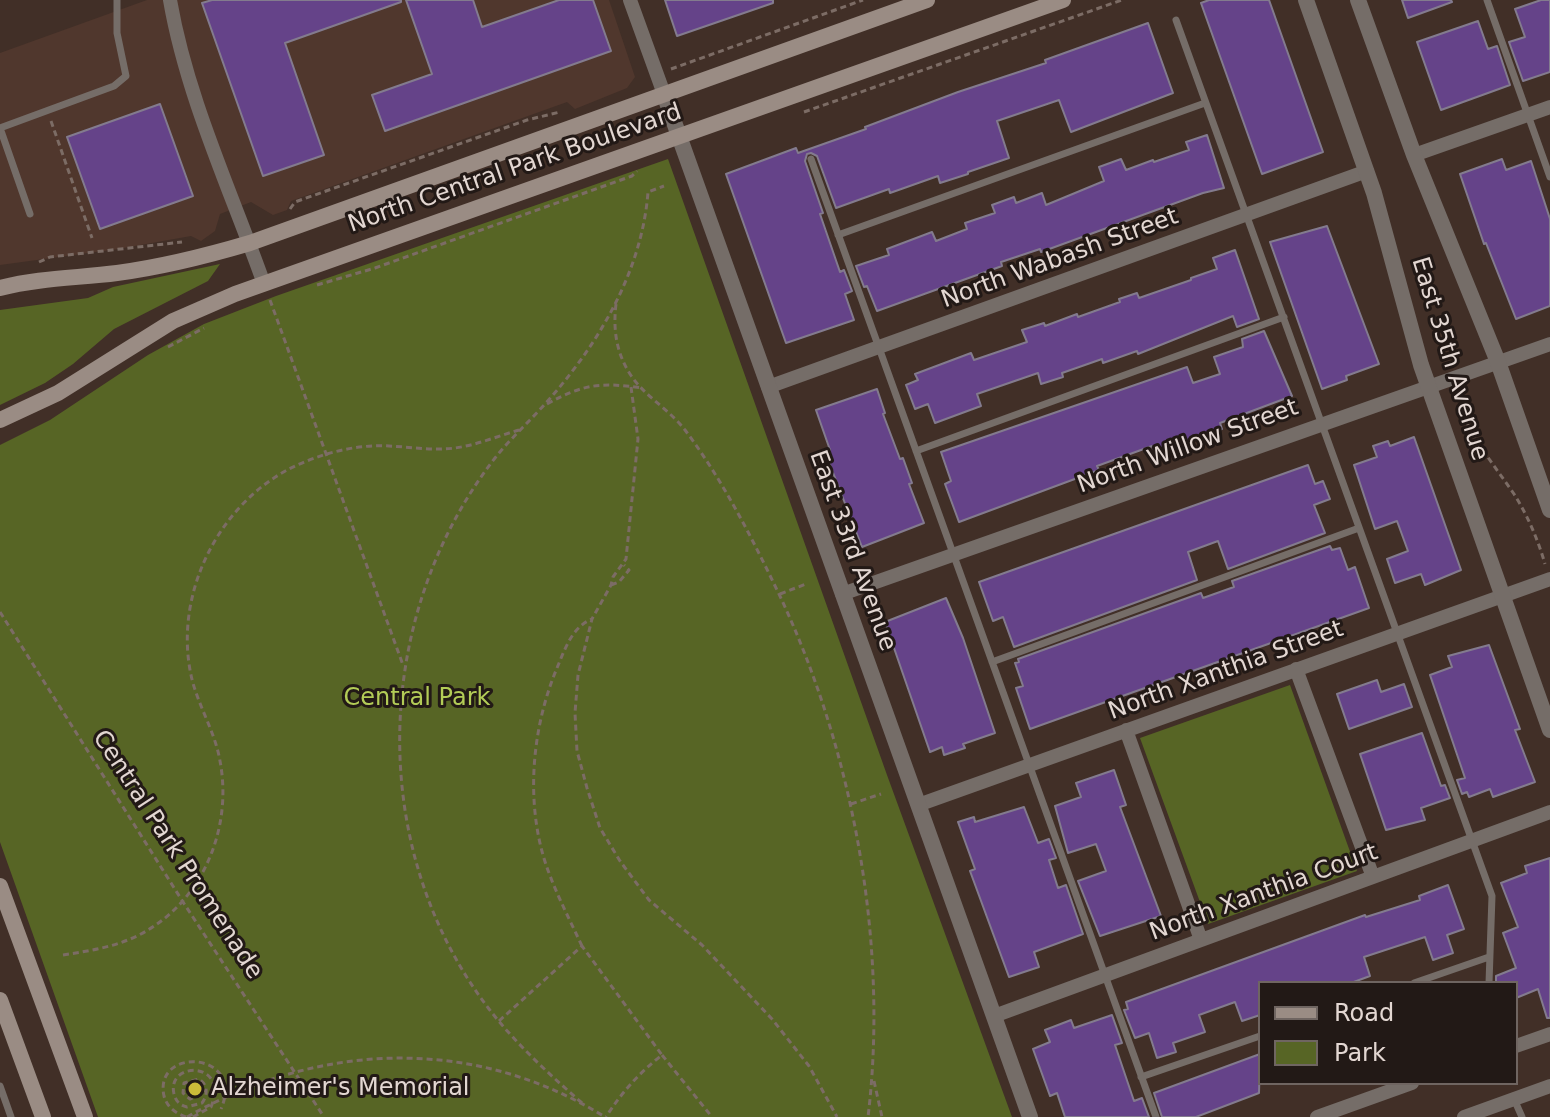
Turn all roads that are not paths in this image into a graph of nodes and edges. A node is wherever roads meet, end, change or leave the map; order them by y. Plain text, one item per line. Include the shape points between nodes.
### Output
1 (117, 0) edge
2 (170, 0) edge
3 (630, 0) edge
4 (927, 0) edge
5 (1063, 0) edge
6 (1306, 0) edge
7 (1358, 0) edge
8 (1489, 0) edge
9 (1176, 20) dead end
10 (664, 94) junction
11 (1205, 103) junction
12 (1550, 107) edge
13 (1528, 115) junction
14 (0, 128) edge
15 (679, 137) junction
16 (1414, 155) junction
17 (811, 159) dead end
18 (1367, 171) junction
19 (1550, 177) edge
20 (30, 214) dead end
21 (1246, 215) junction
22 (838, 235) junction
23 (250, 243) junction
24 (264, 284) junction
25 (0, 288) edge
26 (1284, 317) junction
27 (1550, 344) edge
28 (879, 347) junction
29 (1498, 362) junction
30 (768, 387) junction
31 (1429, 387) junction
32 (0, 420) edge
33 (1321, 423) junction
34 (916, 451) junction
35 (1550, 510) edge
36 (1359, 528) junction
37 (953, 554) junction
38 (1548, 572) edge
39 (842, 594) junction
40 (1503, 595) junction
41 (1398, 633) junction
42 (992, 662) junction
43 (1296, 669) junction
44 (1126, 730) junction
45 (1550, 730) edge
46 (1029, 765) junction
47 (918, 805) junction
48 (1550, 812) edge
49 (1474, 840) junction
50 (1373, 877) junction
51 (1, 895) edge
52 (1201, 940) junction
53 (1489, 957) junction
54 (1105, 975) junction
55 (1420, 981) edge
56 (1489, 981) edge
57 (0, 1000) edge
58 (994, 1016) junction
59 (1550, 1034) edge
60 (1258, 1037) edge
61 (1518, 1045) edge
62 (1141, 1077) junction
63 (1406, 1085) edge
64 (0, 1086) edge
65 (1550, 1086) edge
66 (1514, 1099) junction
67 (11, 1117) edge
68 (43, 1117) edge
69 (85, 1117) edge
70 (1030, 1117) edge
71 (1156, 1117) edge
72 (1317, 1117) edge
73 (1464, 1117) edge
74 (1522, 1117) edge

1 - 14 lane via 126,76 114,86
2 - 23 street via 189,79
3 - 10 street, East 33rd Avenue
4 - 10 main road, North Central Park Boulevard
5 - 15 main road, North Central Park Boulevard
6 - 18 street, East 35th Avenue
7 - 16 street, East 35th Avenue
8 - 13 lane
9 - 11 lane
10 - 15 street, East 33rd Avenue
10 - 23 main road, North Central Park Boulevard
11 - 21 lane
11 - 22 lane
12 - 13 street
13 - 16 street
13 - 19 lane
14 - 20 lane
15 - 24 main road, North Central Park Boulevard
15 - 30 street, East 33rd Avenue
16 - 29 street, East 35th Avenue
17 - 22 lane
18 - 21 street, North Wabash Street
18 - 31 street, East 35th Avenue
21 - 26 lane
21 - 28 street, North Wabash Street
22 - 28 lane
23 - 24 street
23 - 25 main road, North Central Park Boulevard via 188,261
24 - 32 main road, North Central Park Boulevard via 173,321 58,393
26 - 33 lane
26 - 34 lane
27 - 29 street, North Willow Street
28 - 30 street, North Wabash Street
28 - 34 lane
29 - 31 street, North Willow Street
29 - 35 street, East 35th Avenue
30 - 39 street, East 33rd Avenue
31 - 33 street, North Willow Street
31 - 40 street, East 35th Avenue
33 - 36 lane
33 - 37 street, North Willow Street
34 - 37 lane
36 - 41 lane
36 - 42 lane
37 - 39 street, North Willow Street
37 - 42 lane
38 - 40 street, North Xanthia Street
39 - 47 street, East 33rd Avenue
40 - 41 street, North Xanthia Street
40 - 45 street, East 35th Avenue
41 - 43 street, North Xanthia Street
41 - 49 lane
42 - 46 lane
43 - 44 street, North Xanthia Street
43 - 50 street
44 - 46 street, North Xanthia Street
44 - 52 street
46 - 47 street, North Xanthia Street
46 - 54 lane
47 - 58 street, East 33rd Avenue
48 - 49 street, North Xanthia Court
49 - 50 street, North Xanthia Court
49 - 53 lane via 1492,896
50 - 52 street, North Xanthia Court
51 - 69 main road
52 - 54 street, North Xanthia Court
53 - 55 lane
53 - 56 lane
54 - 58 street, North Xanthia Court
54 - 62 lane
57 - 68 main road
58 - 70 street, East 33rd Avenue
59 - 61 street
60 - 62 lane
62 - 71 lane
63 - 72 street
64 - 67 lane
65 - 66 street
66 - 73 street
66 - 74 lane

